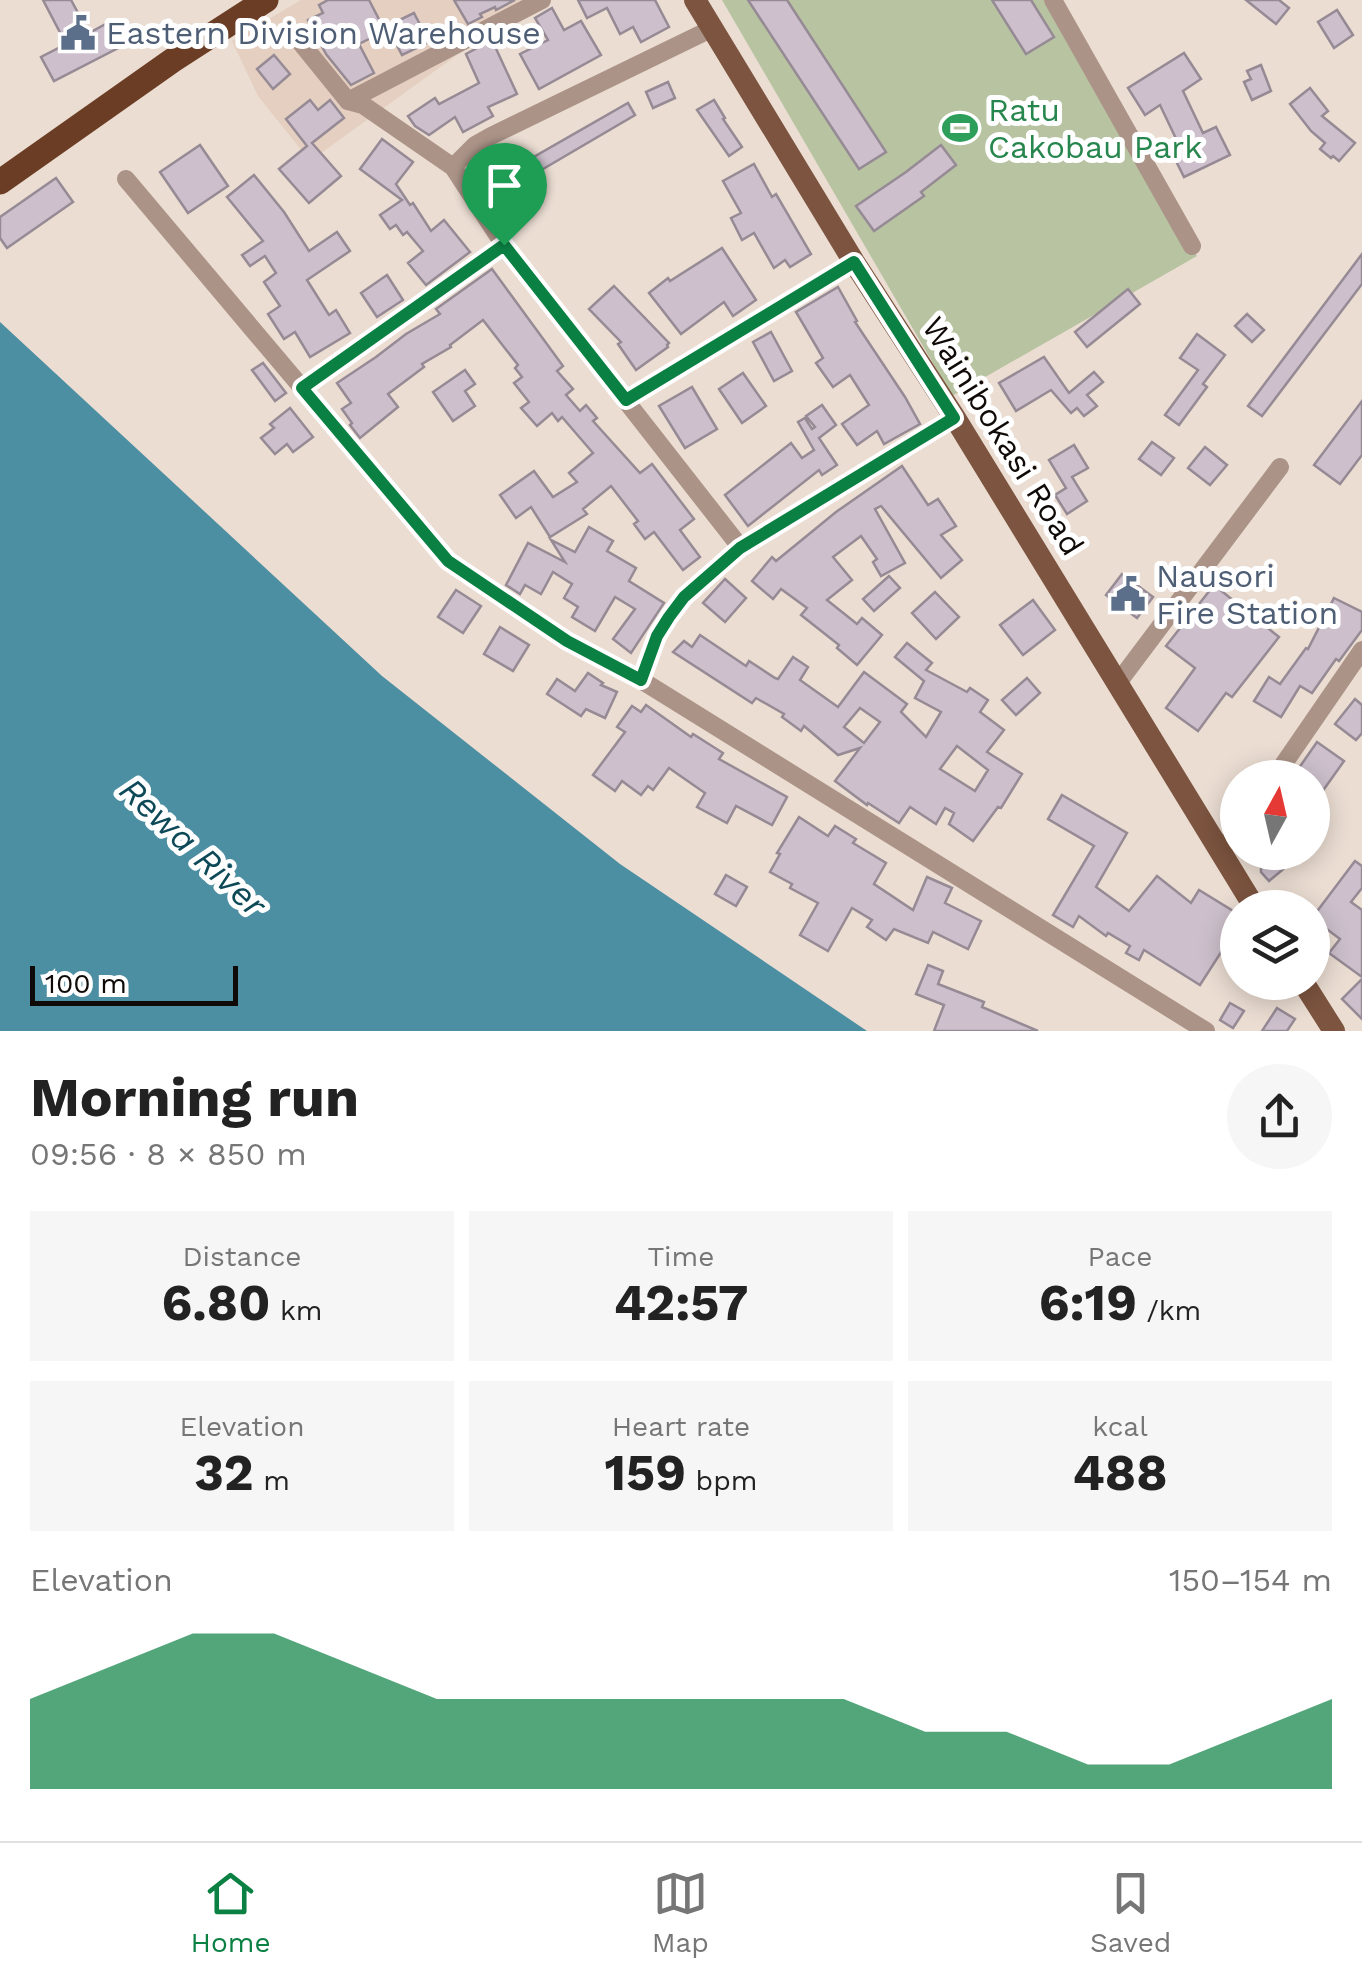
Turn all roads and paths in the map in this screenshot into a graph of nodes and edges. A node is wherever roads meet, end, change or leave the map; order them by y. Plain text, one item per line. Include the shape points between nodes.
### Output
1 (244, 0) edge
2 (266, 0) edge
3 (542, 0) edge
4 (695, 0) edge
5 (1052, 0) edge
6 (712, 28) junction
7 (301, 43) dead end
8 (348, 100) junction
9 (0, 162) edge
10 (454, 167) junction
11 (126, 180) dead end
12 (0, 182) edge
13 (504, 245) junction
14 (1192, 246) dead end
15 (854, 262) junction
16 (302, 388) junction
17 (626, 400) junction
18 (954, 418) junction
19 (1280, 467) dead end
20 (740, 548) junction
21 (1362, 650) edge
22 (641, 680) junction
23 (1118, 684) junction
24 (1286, 760) edge
25 (1220, 853) edge
26 (1314, 1000) edge
27 (1206, 1031) edge
28 (1334, 1031) edge

1 - 9 highway
2 - 12 highway
3 - 8 street
4 - 6 main road, Wainibokasi Road
5 - 14 street
6 - 10 street via 490,136
6 - 15 main road, Wainibokasi Road
7 - 8 street
8 - 10 street
10 - 13 street
11 - 16 street
13 - 16 street
13 - 17 street
15 - 17 street
15 - 18 main road, Wainibokasi Road
16 - 22 street via 448,561 567,641
17 - 20 street
18 - 20 street
18 - 23 main road, Wainibokasi Road
19 - 23 street
20 - 22 street via 669,617
21 - 24 street
22 - 27 street
23 - 25 main road, Wainibokasi Road
26 - 28 main road

